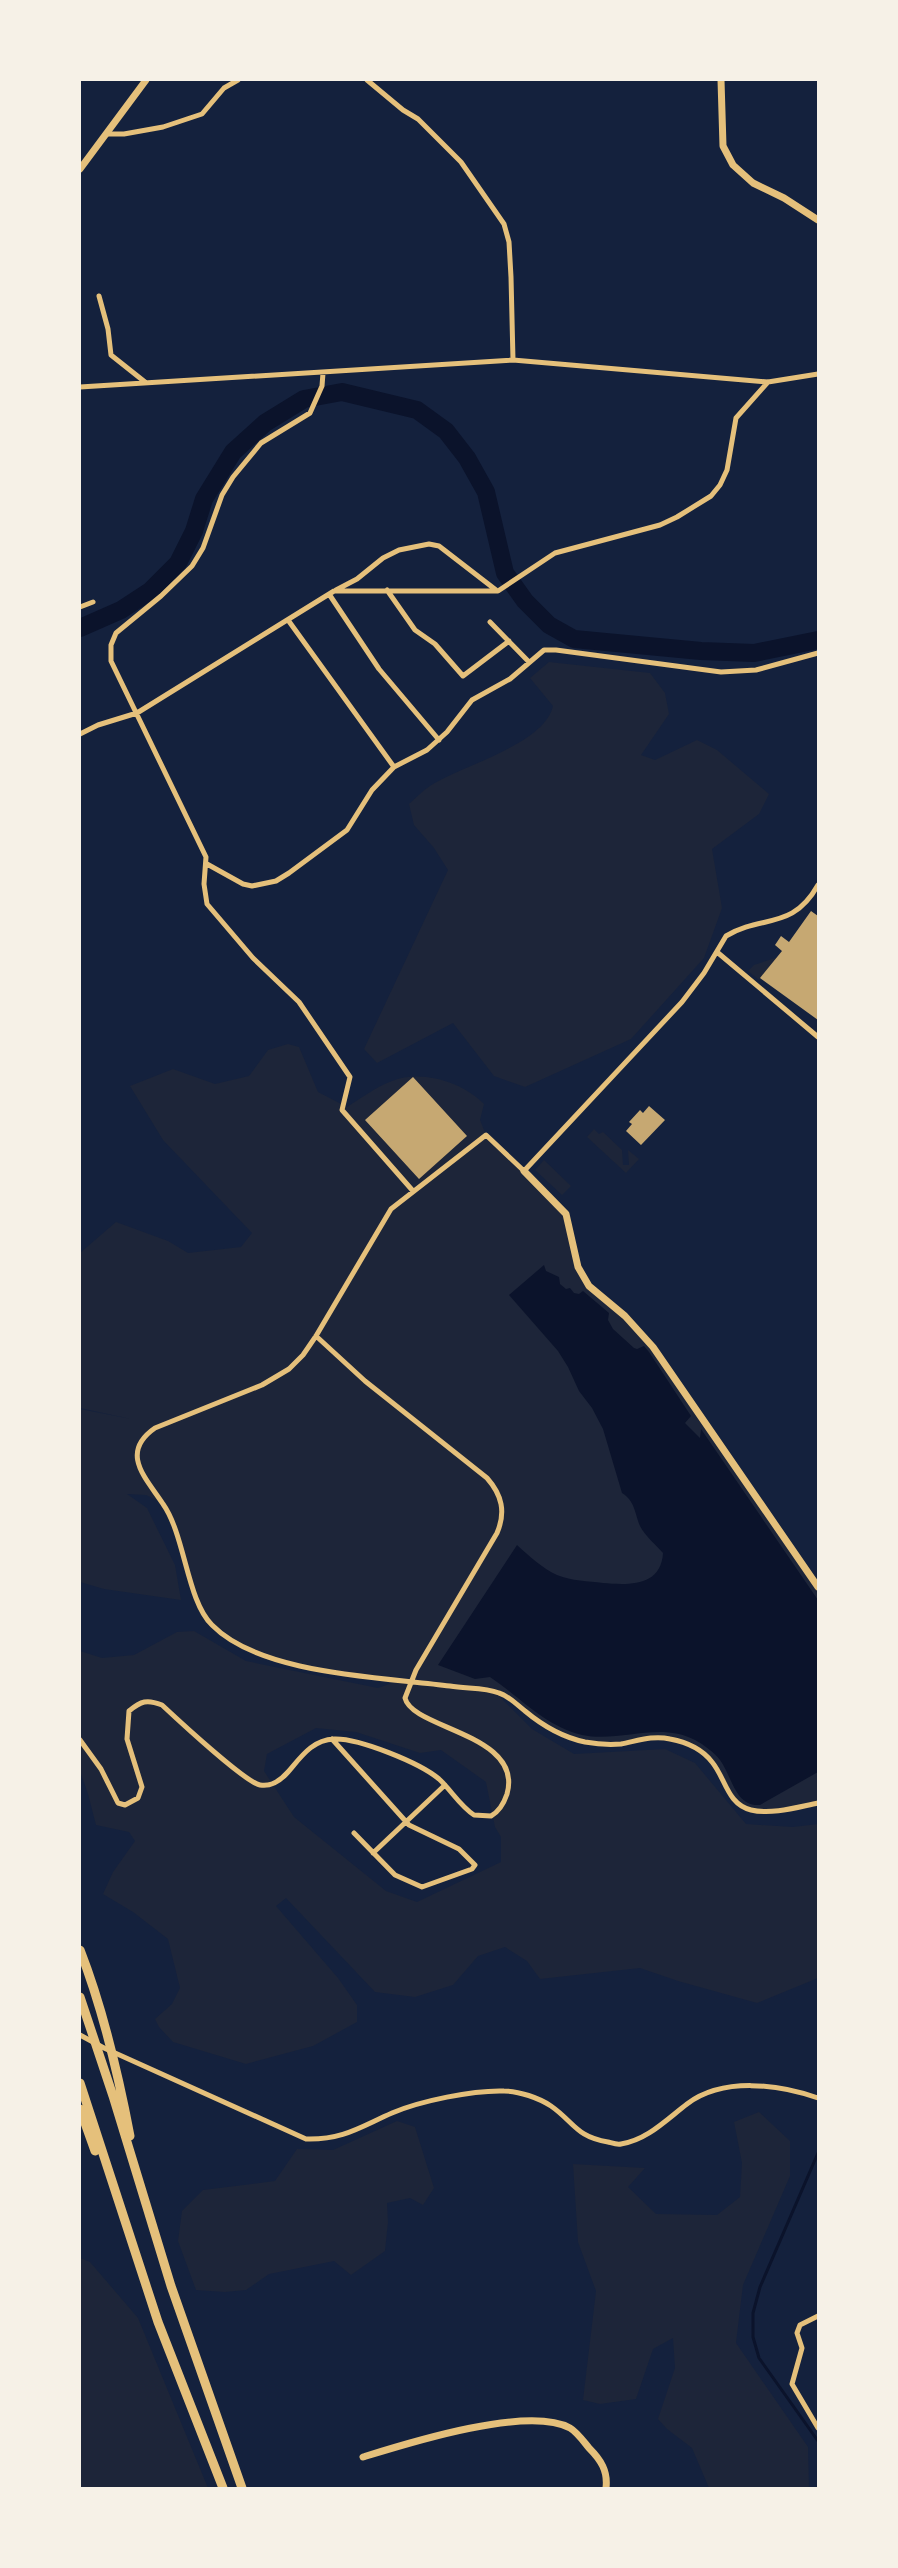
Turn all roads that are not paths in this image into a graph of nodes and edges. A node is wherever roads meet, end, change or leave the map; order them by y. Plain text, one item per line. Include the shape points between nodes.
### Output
1 (146, 80) edge
2 (238, 80) edge
3 (367, 80) edge
4 (721, 80) edge
5 (106, 134) junction
6 (80, 169) edge
7 (819, 220) edge
8 (99, 296) dead end
9 (513, 360) junction
10 (323, 373) junction
11 (819, 374) edge
12 (145, 382) junction
13 (768, 382) junction
14 (80, 387) edge
15 (499, 590) junction
16 (387, 591) junction
17 (332, 592) junction
18 (93, 602) dead end
19 (80, 607) edge
20 (288, 620) junction
21 (490, 622) dead end
22 (509, 641) junction
23 (819, 653) edge
24 (530, 662) junction
25 (137, 714) junction
26 (80, 734) edge
27 (439, 740) junction
28 (394, 767) junction
29 (207, 864) junction
30 (819, 885) edge
31 (717, 952) junction
32 (819, 1037) edge
33 (524, 1171) junction
34 (413, 1191) junction
35 (316, 1336) junction
36 (819, 1587) edge
37 (411, 1681) junction
38 (332, 1739) junction
39 (80, 1740) edge
40 (445, 1785) junction
41 (819, 1803) edge
42 (406, 1822) junction
43 (354, 1833) dead end
44 (373, 1853) junction
45 (80, 1950) edge
46 (80, 1997) edge
47 (80, 2035) edge
48 (80, 2083) edge
49 (819, 2098) edge
50 (80, 2109) edge
51 (141, 2190) junction
52 (139, 2266) junction
53 (819, 2316) edge
54 (819, 2428) edge
55 (363, 2457) dead end
56 (223, 2488) edge
57 (242, 2488) edge
58 (606, 2488) edge

1 - 5 street
2 - 5 street via 224,88 202,114 163,127
3 - 9 street via 418,119 461,162 504,224 509,242
4 - 7 street via 723,146 733,165 753,183
5 - 6 street
8 - 12 street via 111,355
9 - 10 street
9 - 13 street
10 - 12 street
10 - 25 street via 322,386 310,413 261,443 233,477 192,566 116,633 111,661
11 - 13 street
12 - 14 street
13 - 15 street via 736,418 727,470 711,496 660,525 555,553
15 - 16 street
15 - 17 street via 439,546 429,544 399,550
16 - 17 street
16 - 22 street via 415,630 435,644 463,676
17 - 20 street
17 - 27 street via 379,669
18 - 19 street
20 - 25 street
20 - 28 street
21 - 22 street
22 - 24 street
23 - 24 street via 737,672 550,649
24 - 27 street via 510,679 472,700
25 - 26 street
25 - 29 street
27 - 28 street
28 - 29 street via 372,790 347,830 276,881 243,884
29 - 34 street via 207,904 311,1018 350,1077 342,1110
30 - 31 street via 798,910 731,933
31 - 32 street
31 - 33 street via 682,1002
33 - 34 street via 486,1135
33 - 36 street via 566,1214 579,1267 590,1286 653,1347
34 - 35 street via 386,1216
35 - 37 street via 365,1381 487,1478 501,1500 502,1519 497,1533
35 - 37 street via 303,1355 281,1375 154,1428 142,1439 137,1464 171,1516 200,1606 216,1629 248,1648 298,1665
37 - 40 street via 405,1698 409,1707 486,1747 503,1766 508,1784 498,1811 482,1817 470,1812
37 - 41 street via 499,1693 542,1725 584,1742 614,1744 664,1738 686,1743 712,1762 738,1804 753,1810
38 - 39 street via 321,1740 310,1748 283,1778 272,1785 260,1785 162,1705 149,1700 140,1702 129,1711 127,1739 142,1787 138,1798 125,1805 118,1803 101,1769
38 - 40 street via 352,1740 403,1759
38 - 42 street
40 - 42 street
42 - 44 street
42 - 44 street via 459,1849 474,1862 474,1867 422,1887 395,1875
43 - 44 street
45 - 51 highway via 119,2079
46 - 51 highway
47 - 49 street via 306,2139 353,2133 394,2112 475,2093 505,2091 530,2096 551,2106 578,2132 595,2140 620,2144 648,2135 707,2092 750,2085
48 - 52 highway
50 - 52 highway
51 - 57 highway
52 - 56 highway
53 - 54 street via 800,2325 797,2333 802,2348 792,2384
55 - 58 street via 497,2422 551,2422 571,2428 601,2460

